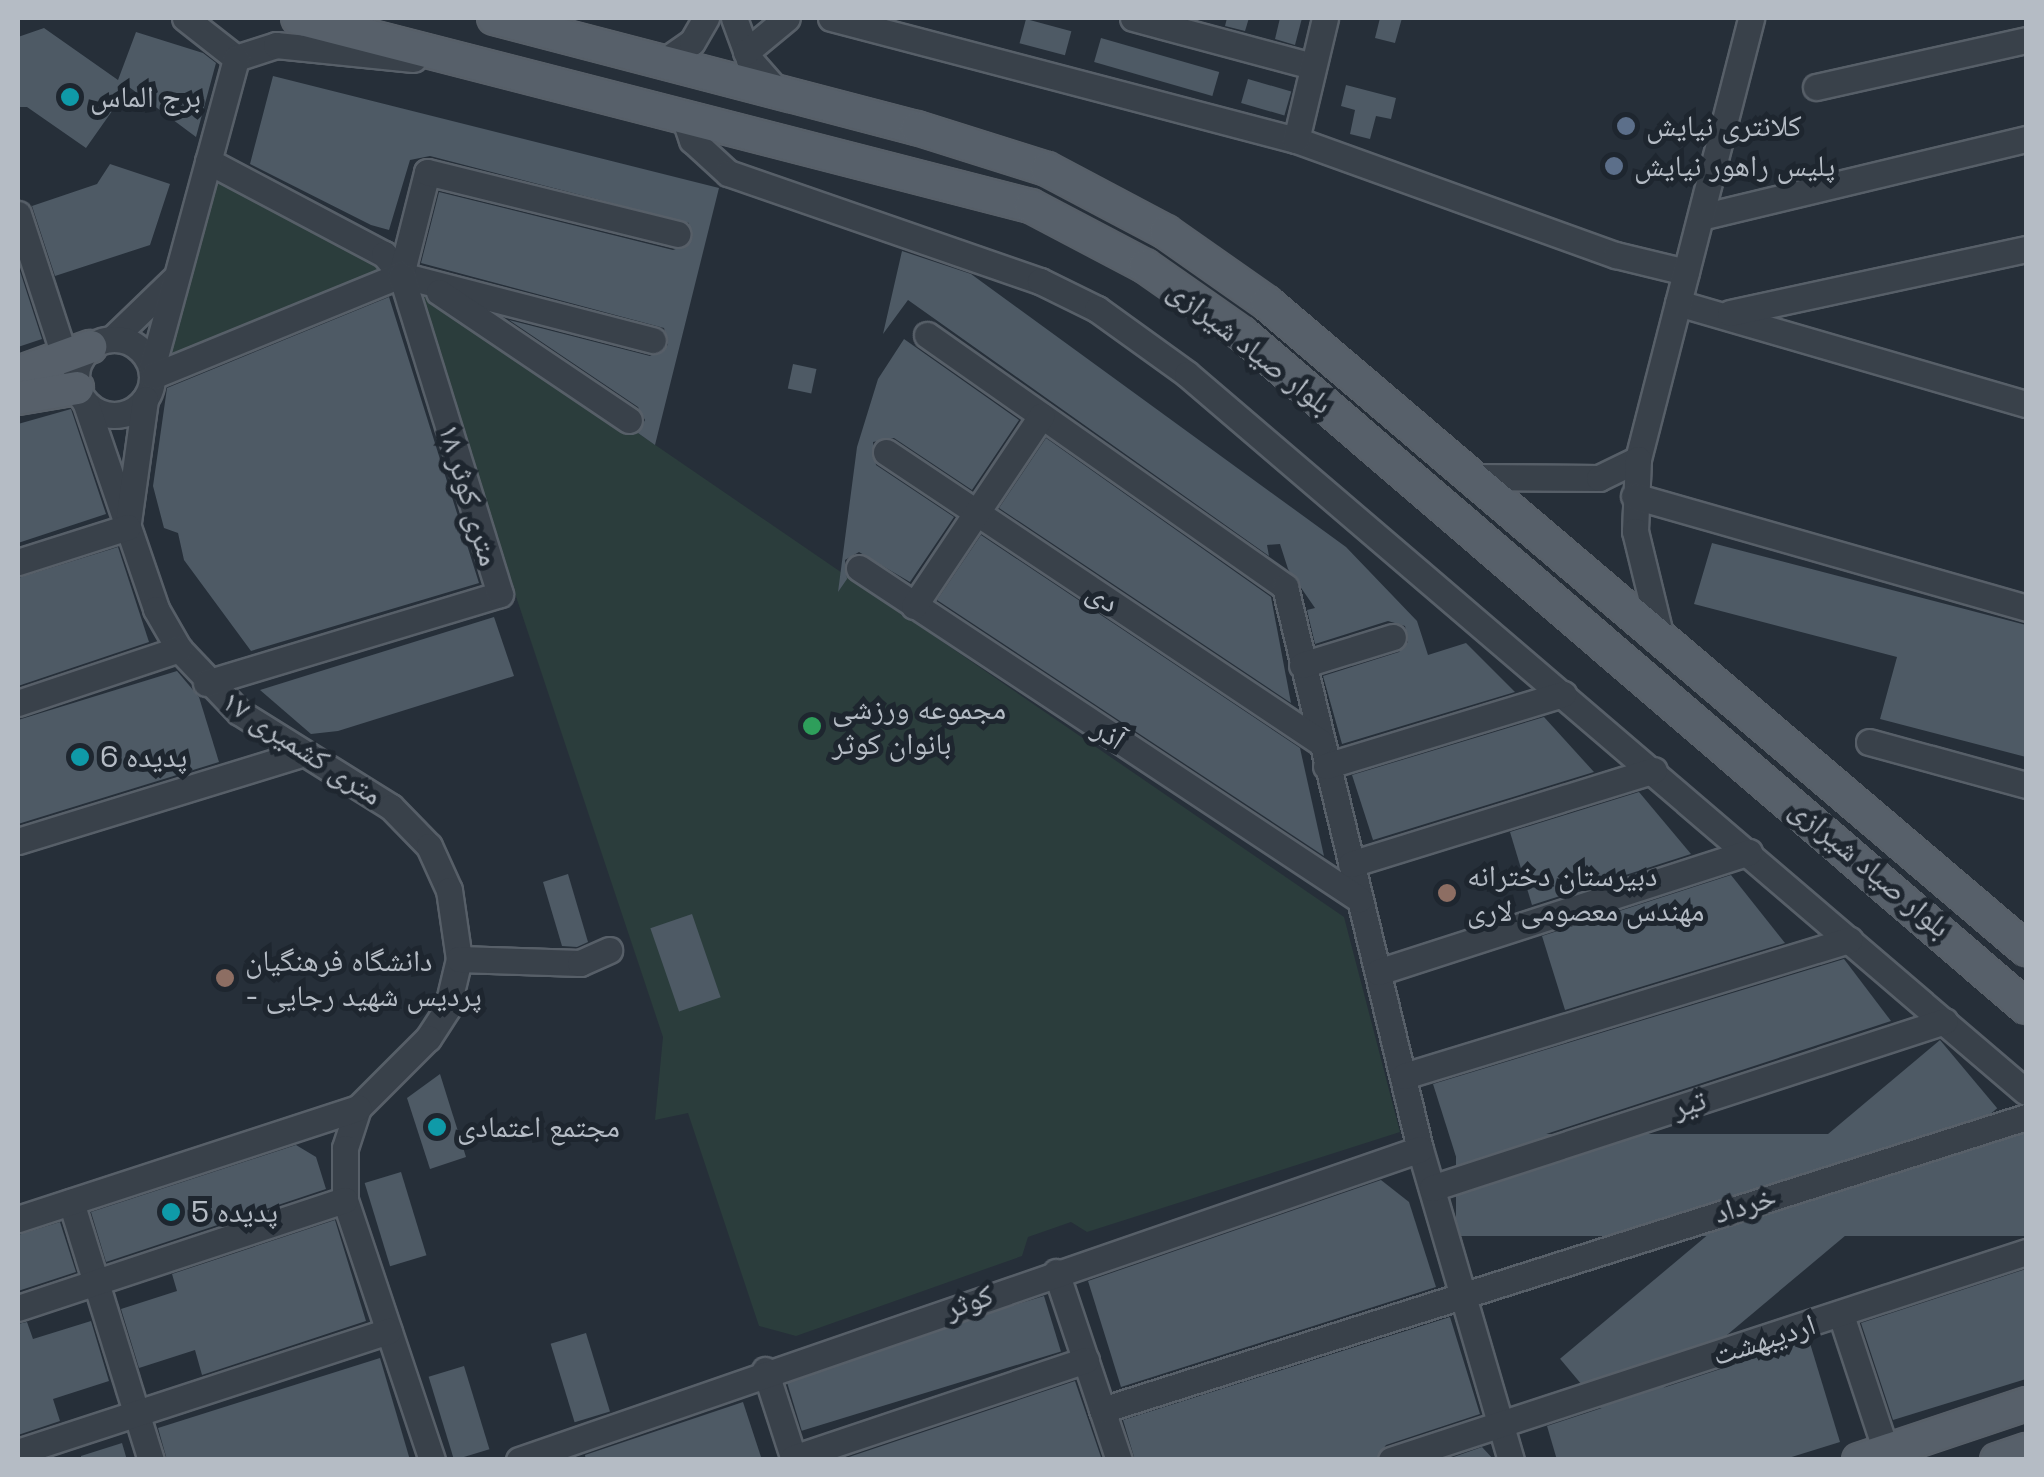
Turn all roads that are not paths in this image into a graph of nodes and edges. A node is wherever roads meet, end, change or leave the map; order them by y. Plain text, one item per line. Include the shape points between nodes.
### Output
1 (185, 18) edge
2 (298, 18) edge
3 (497, 18) edge
4 (704, 18) edge
5 (786, 18) edge
6 (831, 18) edge
7 (1133, 18) edge
8 (1324, 18) edge
9 (1751, 18) edge
10 (733, 21) edge
11 (887, 24) edge
12 (2026, 40) edge
13 (746, 52) junction
14 (236, 58) junction
15 (663, 62) junction
16 (1312, 66) junction
17 (498, 68) junction
18 (1816, 87) dead end
19 (778, 92) junction
20 (683, 114) junction
21 (917, 128) junction
22 (2026, 138) edge
23 (1296, 140) junction
24 (208, 161) junction
25 (904, 170) junction
26 (18, 214) edge
27 (1701, 217) junction
28 (676, 234) dead end
29 (2026, 249) edge
30 (1686, 272) junction
31 (177, 275) junction
32 (412, 278) junction
33 (1678, 302) junction
34 (1725, 314) junction
35 (927, 336) dead end
36 (653, 340) dead end
37 (89, 347) junction
38 (18, 372) edge
39 (150, 381) junction
40 (81, 396) junction
41 (18, 398) edge
42 (2026, 404) edge
43 (1041, 416) junction
44 (628, 420) dead end
45 (886, 452) dead end
46 (1638, 460) junction
47 (1472, 477) junction
48 (1634, 496) junction
49 (976, 512) junction
50 (128, 527) junction
51 (18, 562) edge
52 (859, 568) dead end
53 (914, 606) junction
54 (2026, 608) edge
55 (1394, 637) dead end
56 (1661, 638) junction
57 (180, 649) junction
58 (1302, 665) junction
59 (206, 684) junction
60 (1563, 694) junction
61 (18, 703) edge
62 (1868, 742) dead end
63 (301, 754) junction
64 (1323, 754) junction
65 (1654, 770) junction
66 (2026, 785) edge
67 (18, 840) edge
68 (1750, 852) junction
69 (1351, 864) junction
70 (1360, 899) junction
71 (1850, 940) junction
72 (2026, 949) edge
73 (609, 950) dead end
74 (459, 960) junction
75 (1378, 972) junction
76 (2026, 1007) edge
77 (1946, 1021) junction
78 (1404, 1076) junction
79 (2020, 1079) edge
80 (358, 1108) junction
81 (2026, 1117) edge
82 (1420, 1149) junction
83 (1432, 1188) junction
84 (345, 1200) junction
85 (71, 1202) junction
86 (18, 1219) edge
87 (2026, 1252) edge
88 (1056, 1272) junction
89 (96, 1282) junction
90 (1463, 1292) junction
91 (18, 1308) edge
92 (1841, 1315) junction
93 (389, 1331) junction
94 (1086, 1360) junction
95 (765, 1370) junction
96 (2026, 1404) edge
97 (1102, 1410) junction
98 (136, 1413) junction
99 (1500, 1423) junction
100 (2026, 1450) edge
101 (18, 1452) edge
102 (1872, 1455) edge
103 (794, 1459) edge
104 (151, 1460) edge
105 (432, 1460) edge
106 (519, 1460) edge
107 (1119, 1460) edge
108 (1391, 1460) edge
109 (1511, 1460) edge
110 (1997, 1460) edge

1 - 14 street
2 - 17 main road, بلوار صیاد شیرازی
3 - 15 main road, بلوار صیاد شیرازی
4 - 10 street
4 - 15 street via 692,42
5 - 13 street
6 - 11 street
7 - 16 street
8 - 16 street
9 - 27 street
10 - 13 street
11 - 23 street
12 - 18 street
13 - 19 street
14 - 17 street via 276,46
14 - 24 street
15 - 19 main road, بلوار صیاد شیرازی
16 - 23 street
17 - 20 main road, بلوار صیاد شیرازی
19 - 21 main road, بلوار صیاد شیرازی
20 - 25 main road, بلوار صیاد شیرازی
20 - 60 street via 692,140 728,173 958,248 1097,309 1187,374
21 - 25 main road
21 - 47 main road, بلوار صیاد شیرازی via 1046,168 1166,232 1266,303
22 - 27 street
23 - 30 street via 1616,255
24 - 31 street
24 - 32 street via 384,254
25 - 76 main road, بلوار صیاد شیرازی via 1031,206 1145,266 1242,334
26 - 37 street
27 - 30 street
28 - 32 street via 427,172
29 - 34 street
30 - 33 street
31 - 37 street
31 - 39 street
32 - 36 street
32 - 39 street
32 - 44 street
32 - 59 street, ۱۸ متری کوثر via 500,594
33 - 34 street
33 - 46 street
34 - 42 street
35 - 43 street
37 - 38 main road
37 - 39 street via 138,346
37 - 40 street via 77,366
39 - 40 street via 110,416
39 - 50 street
40 - 41 main road
40 - 50 street, ۱۷ متری کشمیری
43 - 49 street
43 - 58 street via 1284,587
45 - 49 street, دی
46 - 47 street via 1599,478
46 - 48 street
47 - 56 main road, بلوار صیاد شیرازی
48 - 54 street
48 - 56 street via 1644,580
49 - 53 street
49 - 64 street, دی
50 - 51 street
50 - 57 street, ۱۷ متری کشمیری via 156,609
52 - 53 street, آذر
53 - 70 street, آذر
55 - 58 street
56 - 72 main road, بلوار صیاد شیرازی
57 - 59 street, ۱۷ متری کشمیری
57 - 61 street
58 - 64 street
59 - 63 street, ۱۷ متری کشمیری
60 - 64 street
60 - 65 street
62 - 66 street
63 - 67 street
63 - 74 street, ۱۷ متری کشمیری via 391,806 429,846 449,890
64 - 69 street
65 - 68 street
65 - 69 street
68 - 71 street
68 - 75 street
69 - 70 street
70 - 75 street
71 - 77 street
71 - 78 street
73 - 74 street via 580,964
74 - 80 street, ۱۷ متری کشمیری via 447,1009 428,1038
75 - 78 street
77 - 79 street
77 - 83 street, تیر
78 - 82 street
80 - 84 street, ۱۷ متری کشمیری via 345,1148
80 - 85 street
81 - 90 street, خرداد
82 - 83 street
82 - 88 street, کوثر
83 - 90 street
84 - 89 street
84 - 93 street, ۱۷ متری کشمیری
85 - 86 street
85 - 89 street
87 - 92 street, اردیبهشت
88 - 94 street
88 - 95 street, کوثر
89 - 91 street
89 - 98 street
90 - 97 street, خرداد
90 - 99 street
92 - 99 street, اردیبهشت
92 - 102 street
93 - 98 street
93 - 105 street, ۱۷ متری کشمیری
94 - 97 street
94 - 103 street
95 - 103 street
95 - 106 street, کوثر
96 - 102 main road
97 - 107 street
98 - 101 street
98 - 104 street
99 - 108 street, اردیبهشت
99 - 109 street
100 - 110 main road

